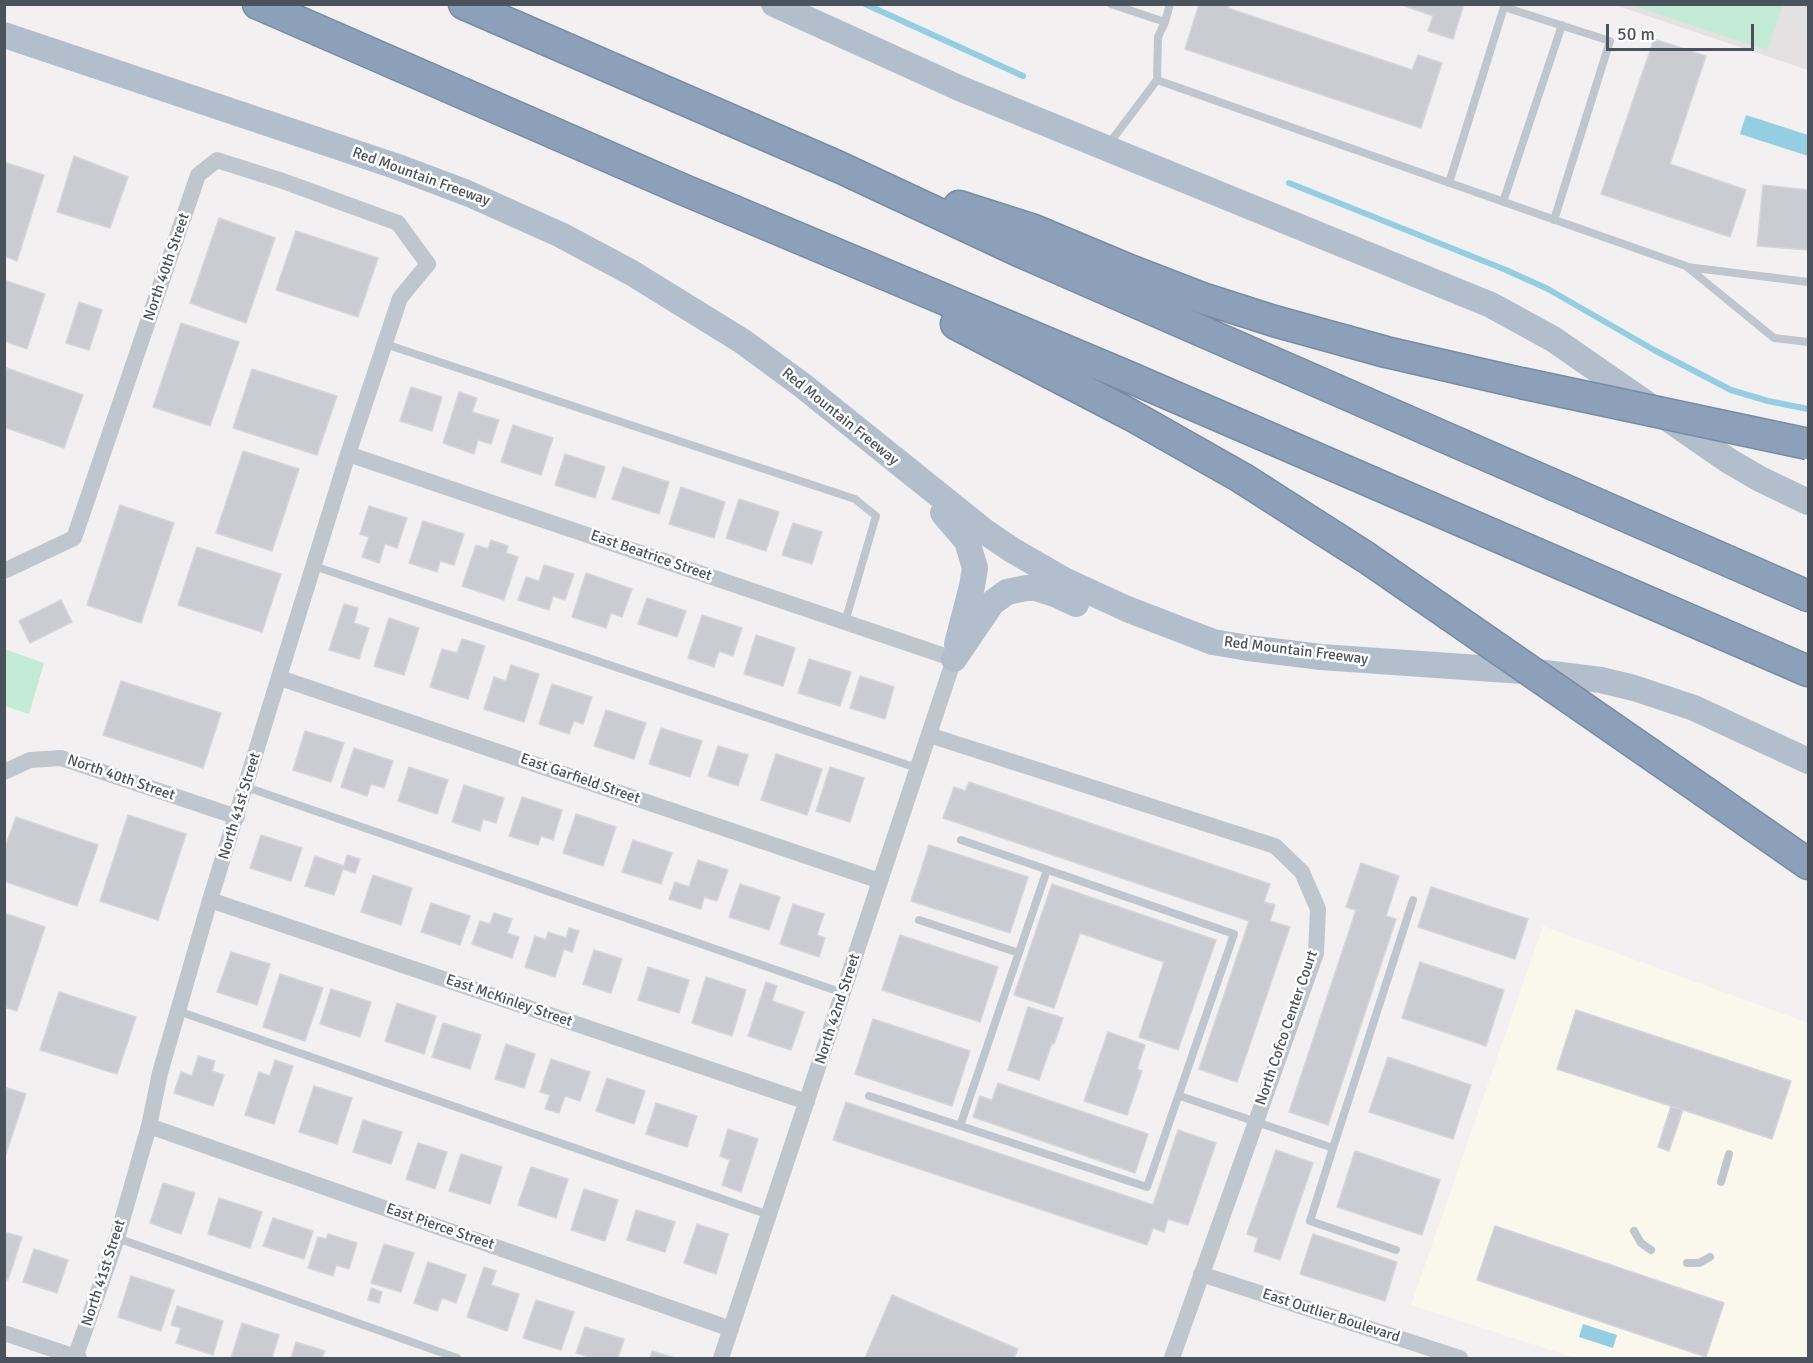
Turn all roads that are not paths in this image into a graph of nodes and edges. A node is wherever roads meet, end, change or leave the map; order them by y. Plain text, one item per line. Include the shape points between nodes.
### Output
1 (258, 4) edge
2 (464, 4) edge
3 (774, 4) edge
4 (1111, 4) edge
5 (1170, 4) edge
6 (1165, 22) junction
7 (1562, 25) junction
8 (4, 35) edge
9 (1157, 80) junction
10 (1106, 148) junction
11 (839, 167) junction
12 (1449, 183) junction
13 (682, 189) junction
14 (1503, 202) junction
15 (1554, 220) junction
16 (428, 264) joint
17 (1686, 266) junction
18 (1809, 282) edge
19 (1809, 342) edge
20 (385, 344) junction
21 (1809, 444) edge
22 (348, 454) junction
23 (906, 469) junction
24 (1809, 502) edge
25 (314, 566) junction
26 (4, 571) edge
27 (1809, 596) edge
28 (845, 622) junction
29 (1214, 642) junction
30 (954, 659) junction
31 (1809, 671) edge
32 (280, 678) junction
33 (1694, 708) junction
34 (929, 735) junction
35 (1809, 761) edge
36 (917, 768) junction
37 (4, 772) edge
38 (1809, 778) edge
39 (246, 787) junction
40 (1706, 792) junction
41 (237, 817) junction
42 (961, 840) dead end
43 (1809, 851) edge
44 (1809, 864) edge
45 (1047, 870) junction
46 (880, 880) junction
47 (210, 900) junction
48 (1413, 900) dead end
49 (919, 920) dead end
50 (1019, 953) junction
51 (843, 993) junction
52 (178, 1011) junction
53 (869, 1096) dead end
54 (1179, 1096) junction
55 (807, 1102) junction
56 (1255, 1120) junction
57 (149, 1126) junction
58 (960, 1126) junction
59 (1333, 1148) junction
60 (1729, 1154) dead end
61 (1721, 1182) dead end
62 (769, 1215) junction
63 (1634, 1231) dead end
64 (117, 1238) junction
65 (1396, 1250) dead end
66 (1651, 1250) dead end
67 (1710, 1257) dead end
68 (1687, 1263) dead end
69 (1201, 1274) junction
70 (731, 1329) junction
71 (4, 1333) edge
72 (77, 1358) edge
73 (457, 1359) edge
74 (721, 1359) edge
75 (1172, 1359) edge
76 (1460, 1359) edge

1 - 13 highway
2 - 11 highway
3 - 10 main road via 917,70
4 - 6 lane
5 - 6 lane
6 - 9 lane via 1158,37
7 - 12 lane via 1504,7
7 - 14 lane
7 - 15 lane via 1610,40
8 - 23 main road, Red Mountain Freeway via 398,167 550,230 632,273 742,341
9 - 10 lane
9 - 12 lane
10 - 24 main road via 1491,305 1553,339 1729,461
11 - 21 highway, bridge via 1034,230 1202,298 1295,328 1386,352
11 - 27 highway via 1023,253
12 - 14 lane
13 - 31 highway via 1140,381
13 - 40 highway, bridge via 1001,346 1187,445 1324,530
14 - 15 lane
15 - 17 lane
16 - 20 street, North 41st Street via 400,298
16 - 26 street, North 40th Street via 398,223 217,160 198,175 74,538
17 - 18 lane
17 - 19 lane via 1774,338
20 - 22 street, North 41st Street
20 - 28 lane via 855,499 876,516
22 - 25 street, North 41st Street
22 - 28 street, East Beatrice Street
23 - 29 main road, Red Mountain Freeway via 984,531 1037,566 1101,598
23 - 30 main road via 967,541 974,559 974,576
25 - 32 street, North 41st Street
25 - 36 lane
28 - 30 street, East Beatrice Street
29 - 30 main road via 1127,626 1046,590 1026,588 1007,592 992,603
29 - 33 main road, Red Mountain Freeway via 1302,655 1567,675 1634,688
30 - 34 street, North 42nd Street
32 - 39 street, North 41st Street
32 - 46 street, East Garfield Street
33 - 35 main road
33 - 38 main road
34 - 36 street, North 42nd Street
34 - 56 street, North Cofco Center Court via 1275,846 1302,872 1318,909 1316,953
36 - 46 street, North 42nd Street
37 - 41 street, North 40th Street via 30,760 61,758
39 - 41 street, North 41st Street
39 - 51 lane
40 - 43 highway
40 - 44 highway
41 - 47 street, North 41st Street
42 - 45 lane
45 - 50 lane
45 - 54 lane via 1234,934
46 - 51 street, North 42nd Street
47 - 52 street, North 41st Street
47 - 55 street, East McKinley Street
48 - 59 lane
49 - 50 lane
50 - 58 lane
51 - 55 street, North 42nd Street
52 - 57 street, North 41st Street
52 - 62 lane
53 - 58 lane
54 - 56 lane
54 - 58 lane via 1147,1187
55 - 62 street, North 42nd Street
56 - 59 lane
56 - 69 street, North Cofco Center Court
57 - 64 street, North 41st Street
57 - 70 street, East Pierce Street
59 - 65 lane via 1310,1221
60 - 61 lane
62 - 70 street, North 42nd Street
63 - 66 lane
64 - 72 street, North 41st Street
64 - 73 lane
67 - 68 lane via 1699,1263
69 - 75 street, North Cofco Center Court
69 - 76 street, East Outlier Boulevard
70 - 74 street, North 42nd Street
71 - 72 street

